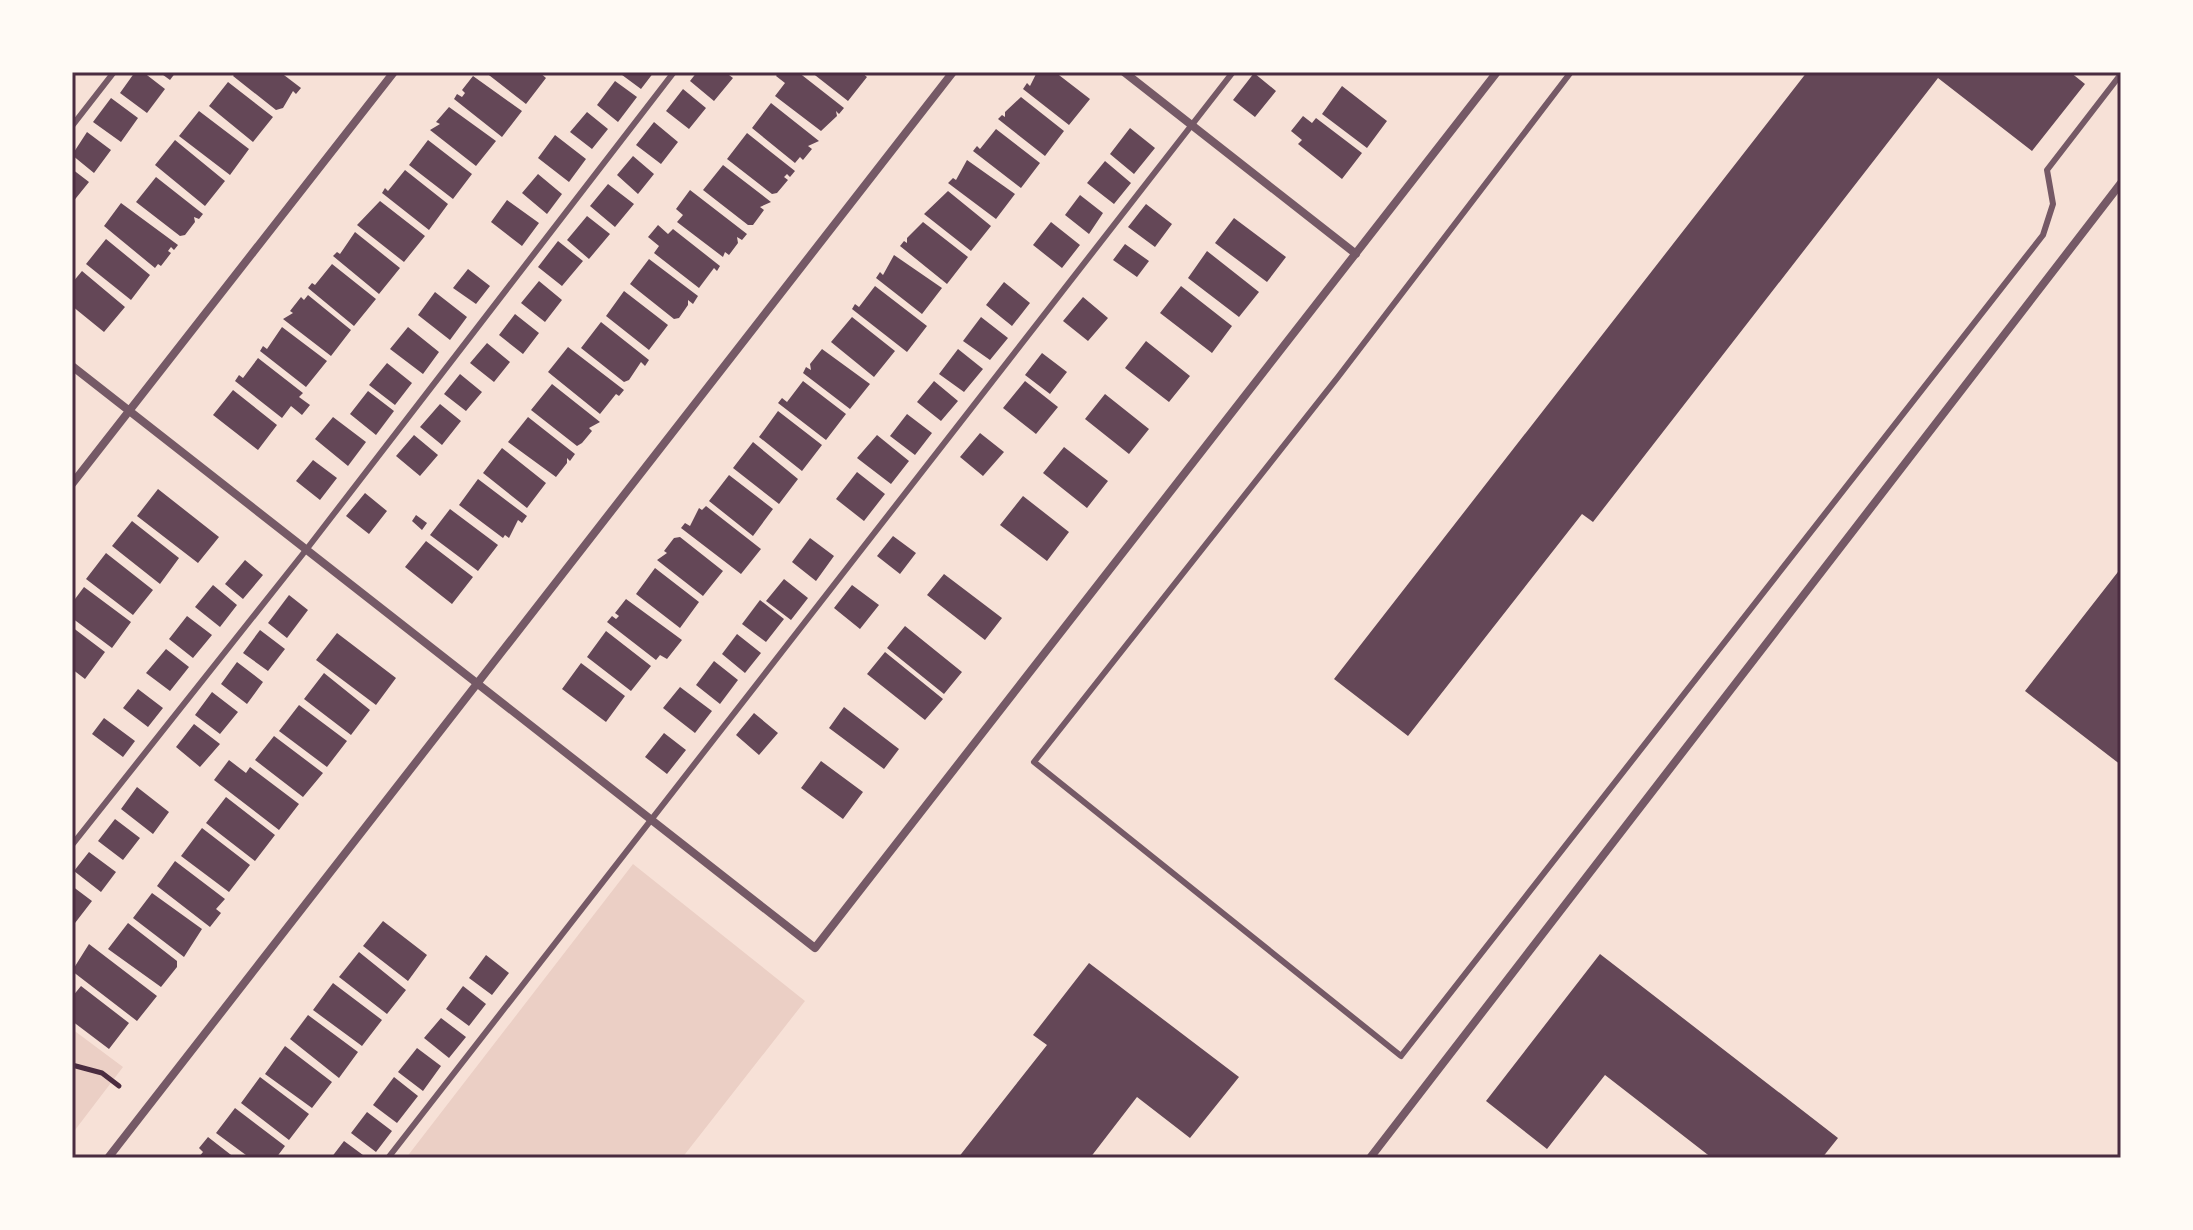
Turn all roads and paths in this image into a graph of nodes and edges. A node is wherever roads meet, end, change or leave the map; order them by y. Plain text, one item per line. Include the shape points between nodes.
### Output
1 (114, 72) edge
2 (394, 72) edge
3 (674, 72) edge
4 (953, 72) edge
5 (1124, 72) edge
6 (1233, 72) edge
7 (1497, 72) edge
8 (1571, 72) edge
9 (2121, 74) edge
10 (72, 126) edge
11 (1192, 126) junction
12 (2121, 183) edge
13 (1356, 254) junction
14 (72, 366) edge
15 (128, 410) junction
16 (72, 484) edge
17 (306, 550) junction
18 (475, 682) junction
19 (652, 820) junction
20 (72, 845) edge
21 (72, 1065) edge
22 (119, 1086) dead end
23 (108, 1158) edge
24 (388, 1158) edge
25 (1370, 1158) edge

1 - 10 lane
2 - 15 street
3 - 17 lane
4 - 18 street
5 - 11 street
6 - 11 lane
7 - 13 street
8 - 9 lane via 1034,762 1401,1056 2043,235 2053,204 2047,170
11 - 13 street
11 - 19 lane
12 - 25 street
13 - 19 street via 815,948
14 - 15 street
15 - 16 street
15 - 17 street
17 - 18 street
17 - 20 lane
18 - 19 street
18 - 23 street
19 - 24 lane
21 - 22 path via 102,1073

